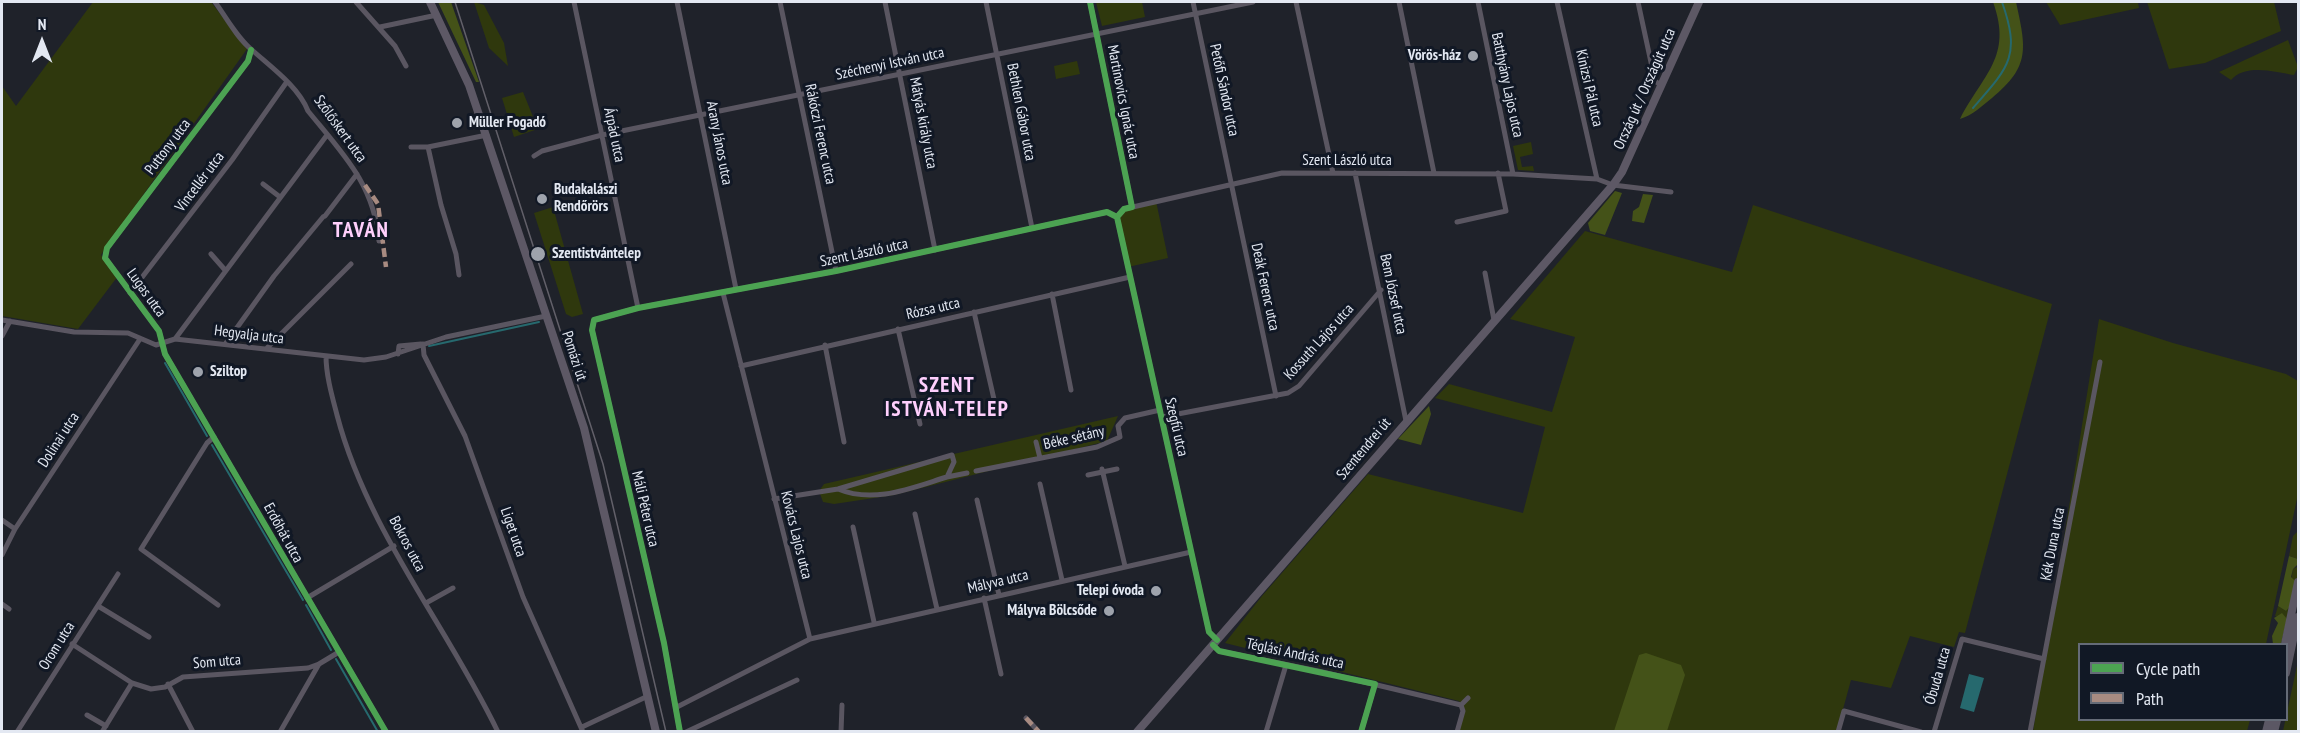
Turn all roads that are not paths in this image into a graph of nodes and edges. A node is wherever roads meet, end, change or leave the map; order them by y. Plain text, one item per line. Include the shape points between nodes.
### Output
1 (215, 2) edge
2 (356, 2) edge
3 (430, 2) edge
4 (574, 2) edge
5 (677, 2) edge
6 (780, 2) edge
7 (885, 2) edge
8 (986, 2) edge
9 (1090, 2) edge
10 (1193, 2) edge
11 (1253, 2) edge
12 (1296, 2) edge
13 (1399, 2) edge
14 (1478, 2) edge
15 (1557, 2) edge
16 (1638, 2) edge
17 (1699, 2) edge
18 (1195, 13) junction
19 (437, 15) junction
20 (380, 27) junction
21 (1097, 33) junction
22 (251, 50) junction
23 (997, 53) junction
24 (405, 66) dead end
25 (901, 73) junction
26 (286, 83) junction
27 (1662, 86) junction
28 (800, 96) junction
29 (701, 116) junction
30 (327, 135) junction
31 (487, 135) junction
32 (602, 135) junction
33 (411, 147) dead end
34 (428, 147) junction
35 (534, 156) dead end
36 (1434, 172) junction
37 (1333, 173) junction
38 (1355, 173) junction
39 (1498, 173) junction
40 (357, 174) junction
41 (1513, 174) junction
42 (1597, 179) junction
43 (1231, 183) junction
44 (263, 184) dead end
45 (1612, 185) junction
46 (1671, 192) dead end
47 (280, 197) junction
48 (1132, 207) junction
49 (1117, 217) junction
50 (1458, 222) dead end
51 (1032, 228) junction
52 (379, 241) dead end
53 (935, 250) junction
54 (211, 254) dead end
55 (105, 258) joint
56 (351, 264) dead end
57 (225, 270) junction
58 (836, 271) junction
59 (1485, 273) dead end
60 (459, 275) dead end
61 (1130, 277) junction
62 (736, 289) junction
63 (1381, 290) junction
64 (130, 293) junction
65 (723, 293) junction
66 (1052, 294) junction
67 (638, 308) junction
68 (974, 312) junction
69 (546, 316) junction
70 (597, 317) joint
71 (2, 320) edge
72 (1494, 320) junction
73 (10, 321) junction
74 (898, 329) junction
75 (2, 336) edge
76 (140, 339) junction
77 (175, 339) junction
78 (226, 343) junction
79 (423, 344) junction
80 (162, 345) junction
81 (825, 345) junction
82 (267, 348) junction
83 (398, 354) junction
84 (326, 356) junction
85 (2100, 362) dead end
86 (741, 366) junction
87 (1071, 390) dead end
88 (1276, 396) junction
89 (996, 408) dead end
90 (1160, 410) junction
91 (1162, 417) junction
92 (1406, 421) junction
93 (920, 424) dead end
94 (214, 437) junction
95 (844, 442) dead end
96 (1036, 442) dead end
97 (1040, 458) junction
98 (1117, 469) dead end
99 (976, 471) dead end
100 (1103, 471) junction
101 (967, 473) dead end
102 (1088, 476) dead end
103 (947, 477) junction
104 (1040, 484) dead end
105 (838, 489) junction
106 (774, 499) junction
107 (977, 500) dead end
108 (915, 514) dead end
109 (2, 520) edge
110 (853, 527) dead end
111 (15, 529) junction
112 (394, 546) junction
113 (1191, 552) junction
114 (2, 555) edge
115 (1125, 566) junction
116 (118, 573) dead end
117 (1062, 580) junction
118 (2298, 582) edge
119 (453, 588) dead end
120 (999, 595) junction
121 (307, 598) junction
122 (984, 598) junction
123 (426, 603) junction
124 (2, 604) edge
125 (218, 604) dead end
126 (98, 606) junction
127 (9, 609) dead end
128 (937, 609) junction
129 (2298, 617) edge
130 (874, 622) junction
131 (149, 637) dead end
132 (810, 639) junction
133 (1215, 643) junction
134 (2285, 643) edge
135 (72, 644) junction
136 (339, 652) junction
137 (2044, 659) junction
138 (319, 664) junction
139 (2288, 664) edge
140 (1286, 665) junction
141 (303, 668) junction
142 (1001, 674) dead end
143 (311, 679) junction
144 (797, 680) dead end
145 (132, 683) junction
146 (168, 684) junction
147 (1375, 684) junction
148 (648, 696) junction
149 (1468, 698) dead end
150 (842, 705) dead end
151 (1461, 705) junction
152 (677, 707) junction
153 (87, 715) dead end
154 (1026, 718) dead end
155 (187, 724) junction
156 (104, 729) edge
157 (583, 729) edge
158 (17, 732) edge
159 (183, 732) edge
160 (193, 732) edge
161 (280, 732) edge
162 (386, 732) edge
163 (498, 732) edge
164 (656, 732) edge
165 (680, 732) edge
166 (686, 732) edge
167 (841, 732) edge
168 (1039, 732) edge
169 (1137, 732) edge
170 (1266, 732) edge
171 (1361, 732) edge
172 (1457, 732) edge
173 (1838, 732) edge
174 (1921, 732) edge
175 (1934, 732) edge
176 (2030, 732) edge

1 - 22 street, Szőlőskert utca
2 - 20 street
3 - 19 main road, Pomázi út
4 - 32 street, Árpád utca
5 - 29 street, Arany János utca
6 - 28 street, Rákóczi Ferenc utca
7 - 25 street, Mátyás király utca
8 - 23 street, Bethlen Gábor utca
9 - 21 street, Martinovics Ignác utca
10 - 18 street, Petőfi Sándor utca
11 - 18 street, Széchenyi István utca
12 - 37 street
13 - 36 street
14 - 41 street, Batthyány Lajos utca
15 - 42 street, Kinizsi Pál utca
16 - 27 street via 1655,81
17 - 27 main road, Ország út / Országút utca
18 - 21 street, Széchenyi István utca
18 - 43 street, Petőfi Sándor utca
19 - 20 street
19 - 31 main road, Pomázi út
20 - 24 street
21 - 23 street, Széchenyi István utca
21 - 48 street, Martinovics Ignác utca
22 - 26 street, Szőlőskert utca
22 - 55 street, Puttony utca via 248,61 107,248
23 - 25 street, Széchenyi István utca
23 - 51 street, Bethlen Gábor utca
25 - 28 street, Széchenyi István utca
25 - 53 street, Mátyás király utca
26 - 30 street, Szőlőskert utca via 304,100
26 - 64 street, Vincellér utca
27 - 45 main road, Ország út / Országút utca via 1622,172
28 - 29 street, Széchenyi István utca
28 - 58 street, Rákóczi Ferenc utca
29 - 32 street, Széchenyi István utca
29 - 62 street, Arany János utca
30 - 40 street, Szőlőskert utca
30 - 47 street
31 - 34 street
31 - 69 main road, Pomázi út
32 - 35 street, Széchenyi István utca
32 - 67 street, Árpád utca
33 - 34 street
34 - 60 street
36 - 38 street, Szent László utca
36 - 39 street, Szent László utca
37 - 38 street, Szent László utca
37 - 43 street, Szent László utca via 1282,173
38 - 63 street, Bem József utca
39 - 41 street, Szent László utca
39 - 50 street via 1506,211
40 - 52 street, Szőlőskert utca via 370,196
40 - 78 street via 274,276
41 - 42 street, Szent László utca
42 - 45 street, Szent László utca
43 - 48 street, Szent László utca
43 - 88 street, Deák Ferenc utca
44 - 47 street
45 - 46 street, Szent László utca
45 - 72 main road, Szentendrei út
47 - 57 street
48 - 49 street, Szent László utca
49 - 51 street, Szent László utca via 1107,212
49 - 61 street, Szegfű utca
51 - 53 street, Szent László utca
53 - 58 street, Szent László utca
54 - 57 street
55 - 64 street, Lugas utca
56 - 82 street
57 - 77 street
58 - 62 street, Szent László utca
59 - 72 street
61 - 66 street, Rózsa utca
61 - 90 street, Szegfű utca
62 - 65 street, Szent László utca
63 - 88 street, Kossuth Lajos utca via 1299,386
63 - 92 street, Bem József utca
64 - 80 street, Lugas utca via 162,336
65 - 67 street, Szent László utca
65 - 86 street, Kovács Lajos utca
66 - 68 street, Rózsa utca
66 - 87 street
67 - 70 street, Szent László utca
68 - 74 street, Rózsa utca
68 - 89 street
69 - 79 street, Hegyalja utca
69 - 148 main road, Pomázi út via 584,428
70 - 152 street, Máli Péter utca via 592,330
71 - 73 street
72 - 92 main road, Szentendrei út
73 - 75 street
73 - 76 street via 74,332 128,333
74 - 81 street, Rózsa utca
74 - 93 street
76 - 80 street
76 - 111 street, Dolinai utca
77 - 78 street, Hegyalja utca
77 - 80 street, Hegyalja utca
78 - 82 street, Hegyalja utca
79 - 83 street, Hegyalja utca
79 - 83 street, Hegyalja utca via 399,346
79 - 157 street, Liget utca via 424,355 465,436 523,597
80 - 94 street, Erdőhát utca
81 - 86 street, Rózsa utca
81 - 95 street
82 - 84 street, Hegyalja utca
83 - 84 street, Hegyalja utca via 376,359
84 - 112 street, Bokros utca via 334,404 352,463
85 - 137 street, Kék Duna utca
86 - 106 street, Kovács Lajos utca
88 - 91 street, Kossuth Lajos utca
90 - 91 street, Szegfű utca
90 - 97 street, Béke sétány via 1125,418 1118,426 1120,436 1114,442
91 - 113 street, Szegfű utca
92 - 133 main road, Szentendrei út
94 - 121 street, Erdőhát utca
94 - 125 street via 141,549
96 - 97 street
97 - 99 street, Béke sétány
98 - 100 street
100 - 102 street
100 - 115 street
101 - 103 street
103 - 105 street via 874,496
103 - 105 street via 954,462 952,455
104 - 117 street
105 - 106 street
106 - 132 street, Kovács Lajos utca
107 - 120 street
108 - 128 street
109 - 111 street
110 - 130 street
111 - 114 street, Dolinai utca
112 - 121 street
112 - 123 street, Bokros utca
113 - 115 street, Mályva utca
113 - 133 street, Szegfű utca
115 - 117 street, Mályva utca
116 - 126 street, Orom utca
117 - 120 street, Mályva utca
118 - 134 main road
119 - 123 street
120 - 122 street, Mályva utca
121 - 136 street, Erdőhát utca
122 - 128 street, Mályva utca
122 - 142 street
123 - 163 street, Bokros utca
124 - 127 street
126 - 131 street
126 - 135 street, Orom utca
128 - 130 street, Mályva utca
129 - 139 main road
130 - 132 street, Mályva utca
132 - 152 street
133 - 140 street, Téglási András utca via 1219,651
133 - 169 main road, Szentendrei út
135 - 145 street, Som utca
135 - 158 street, Orom utca
136 - 138 street, Som utca
136 - 162 street, Erdőhát utca
137 - 175 street, Óbuda utca via 1962,639
137 - 176 street, Kék Duna utca
138 - 141 street, Som utca
138 - 143 street
140 - 147 street, Téglási András utca
140 - 170 street
141 - 143 street
141 - 146 street, Som utca via 194,676
143 - 161 street
144 - 166 street
145 - 146 street, Som utca via 159,689
145 - 156 street
146 - 155 street
147 - 151 street, Téglási András utca
147 - 171 street
148 - 157 street
148 - 164 main road, Pomázi út
149 - 151 street
150 - 167 street
151 - 172 street
152 - 165 street, Máli Péter utca
153 - 156 street
154 - 168 street
155 - 159 street
155 - 160 street
173 - 174 street via 1844,711

